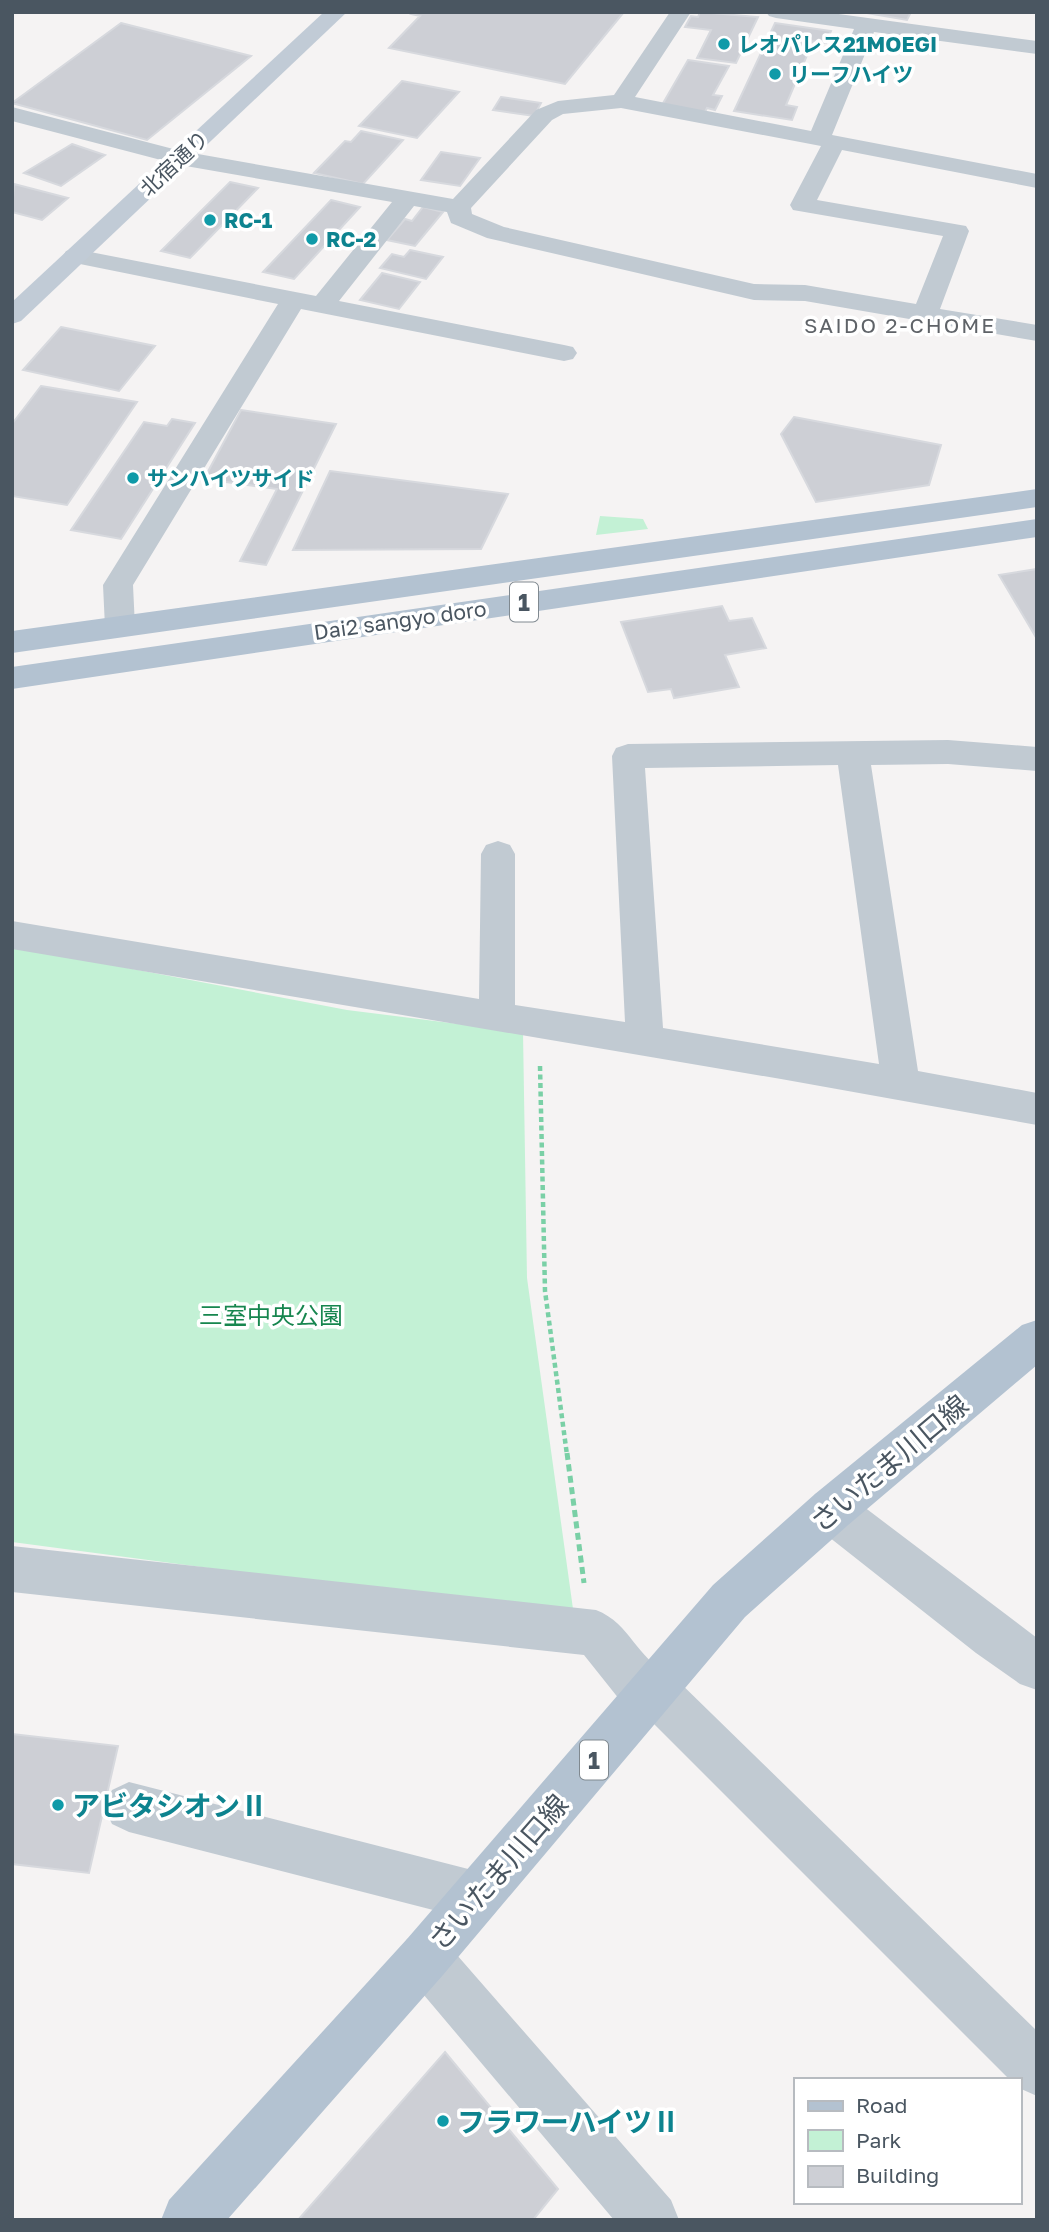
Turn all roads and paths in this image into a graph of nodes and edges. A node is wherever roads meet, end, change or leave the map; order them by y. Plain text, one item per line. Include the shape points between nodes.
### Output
1 (337, 12) edge
2 (681, 12) edge
3 (776, 12) edge
4 (929, 12) edge
5 (866, 25) junction
6 (918, 32) junction
7 (1037, 48) edge
8 (621, 101) junction
9 (12, 114) edge
10 (827, 140) junction
11 (180, 158) junction
12 (1037, 181) edge
13 (407, 198) junction
14 (459, 207) junction
15 (75, 256) junction
16 (294, 299) junction
17 (323, 304) junction
18 (925, 314) junction
19 (12, 316) edge
20 (1037, 333) edge
21 (564, 353) dead end
22 (1037, 498) edge
23 (1037, 528) edge
24 (120, 627) junction
25 (12, 642) edge
26 (12, 678) edge
27 (853, 755) junction
28 (1037, 759) edge
29 (498, 854) dead end
30 (12, 935) edge
31 (497, 1016) junction
32 (539, 1023) junction
33 (645, 1041) junction
34 (901, 1083) junction
35 (1037, 1109) edge
36 (1037, 1339) edge
37 (831, 1510) junction
38 (12, 1569) edge
39 (591, 1633) junction
40 (1037, 1667) edge
41 (651, 1694) junction
42 (129, 1807) dead end
43 (476, 1896) junction
44 (425, 1957) junction
45 (1037, 2069) edge
46 (189, 2220) edge
47 (651, 2220) edge

1 - 11 street, 北宿通り
2 - 8 street
3 - 5 street
4 - 6 street
5 - 6 street
5 - 10 street
6 - 7 street
8 - 10 street
8 - 14 street via 558,108 544,115
9 - 11 street
10 - 12 street
10 - 18 street via 802,205 957,231
11 - 13 street
11 - 15 street, 北宿通り
13 - 14 street
13 - 17 street
14 - 18 street via 460,218 510,236 754,292 805,293
15 - 16 street
15 - 19 street, 北宿通り
16 - 17 street
16 - 24 street via 118,585
17 - 21 street
18 - 20 street
22 - 24 main road, Dai2 sangyo doro / 1
23 - 26 main road, Dai2 sangyo doro / 1
24 - 25 main road, Dai2 sangyo doro / 1
27 - 28 street via 948,752
27 - 33 street via 628,756
27 - 34 street
29 - 31 street
30 - 31 street via 226,975
31 - 32 street
32 - 33 street
32 - 39 path via 545,1291
33 - 34 street
34 - 35 street
36 - 37 main road, さいたま川口線 / 1
37 - 40 street
37 - 41 main road, さいたま川口線 / 1 via 729,1601
38 - 39 street
39 - 41 street via 596,1633
41 - 43 main road, さいたま川口線 / 1
41 - 45 street
42 - 43 street
43 - 44 main road, さいたま川口線 / 1
44 - 46 main road, さいたま川口線 / 1
44 - 47 street

